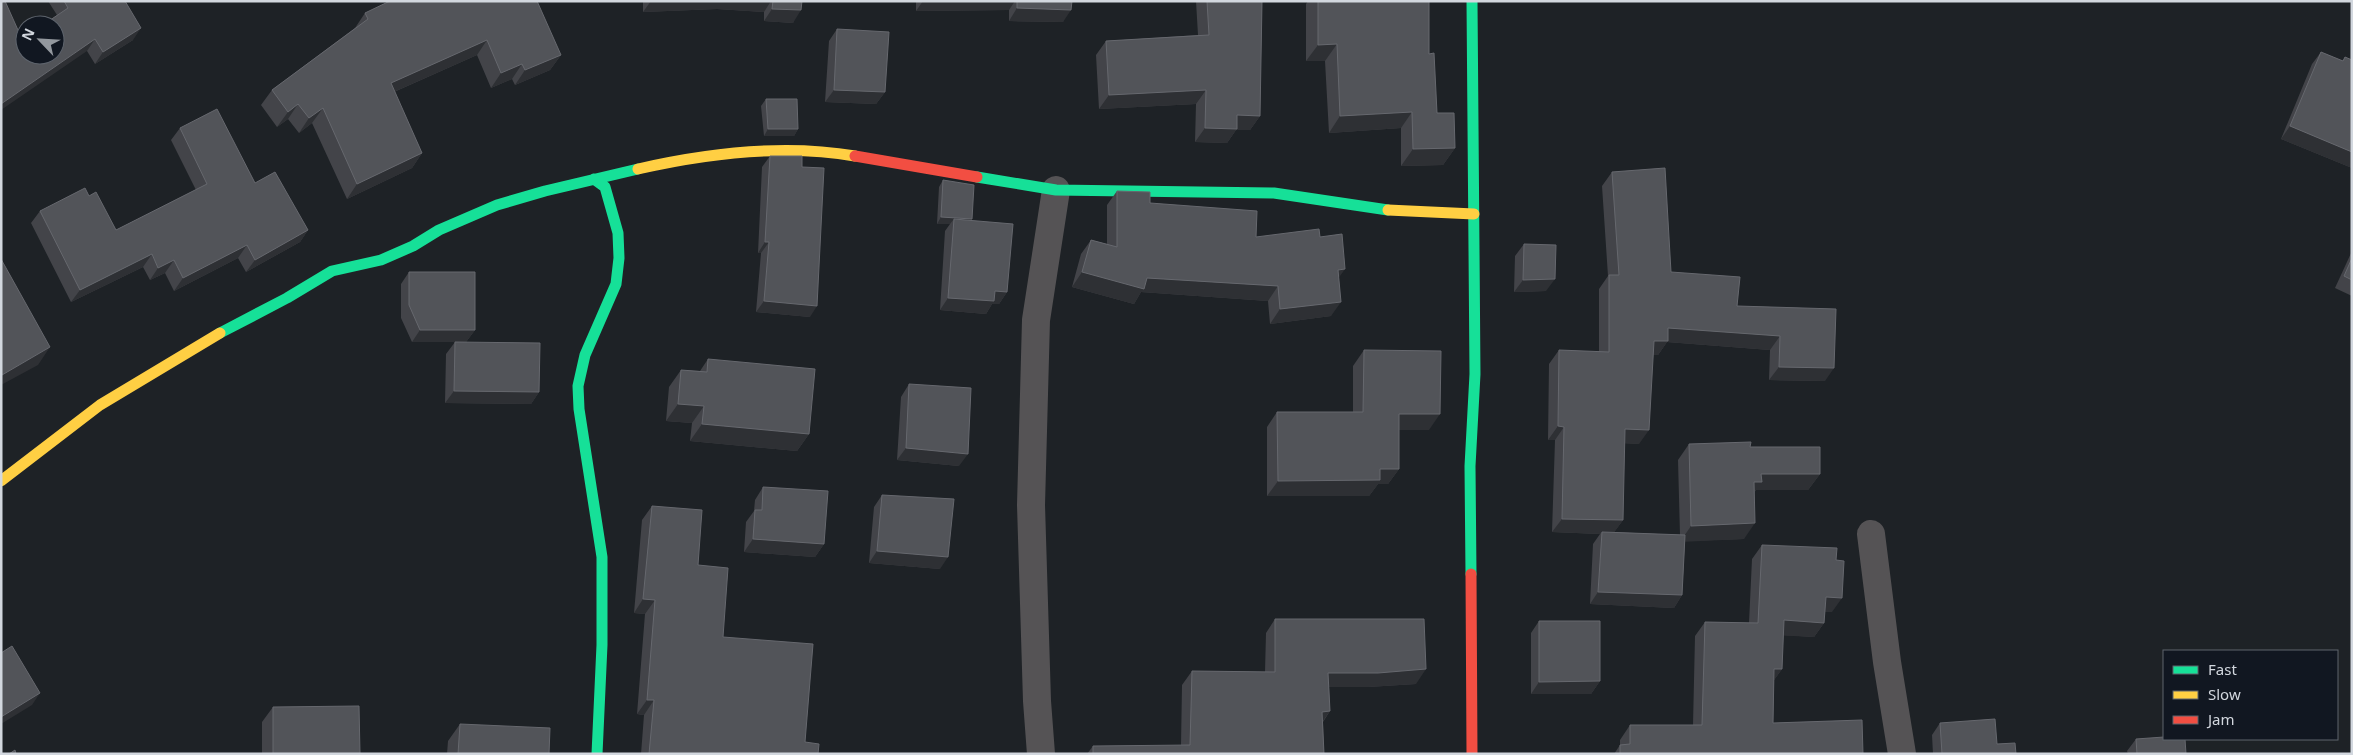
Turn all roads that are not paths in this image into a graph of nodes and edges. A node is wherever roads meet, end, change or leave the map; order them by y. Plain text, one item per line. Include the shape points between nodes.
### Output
1 (1472, 1) edge
2 (594, 179) junction
3 (1056, 190) junction
4 (1474, 214) junction
5 (1, 481) edge
6 (1872, 534) dead end
7 (596, 754) edge
8 (1041, 754) edge
9 (1472, 754) edge
10 (1902, 754) edge

1 - 4 street
2 - 3 street via 678,160 753,151 832,152
2 - 5 street via 497,206 439,230 381,260 332,271 211,338 100,405
2 - 7 street via 605,187 618,233 619,258 616,284 585,355 578,386 602,557 602,645
3 - 4 street via 1274,193 1379,209
3 - 8 street via 1036,320 1031,506
4 - 9 street via 1475,374 1470,466
6 - 10 street

